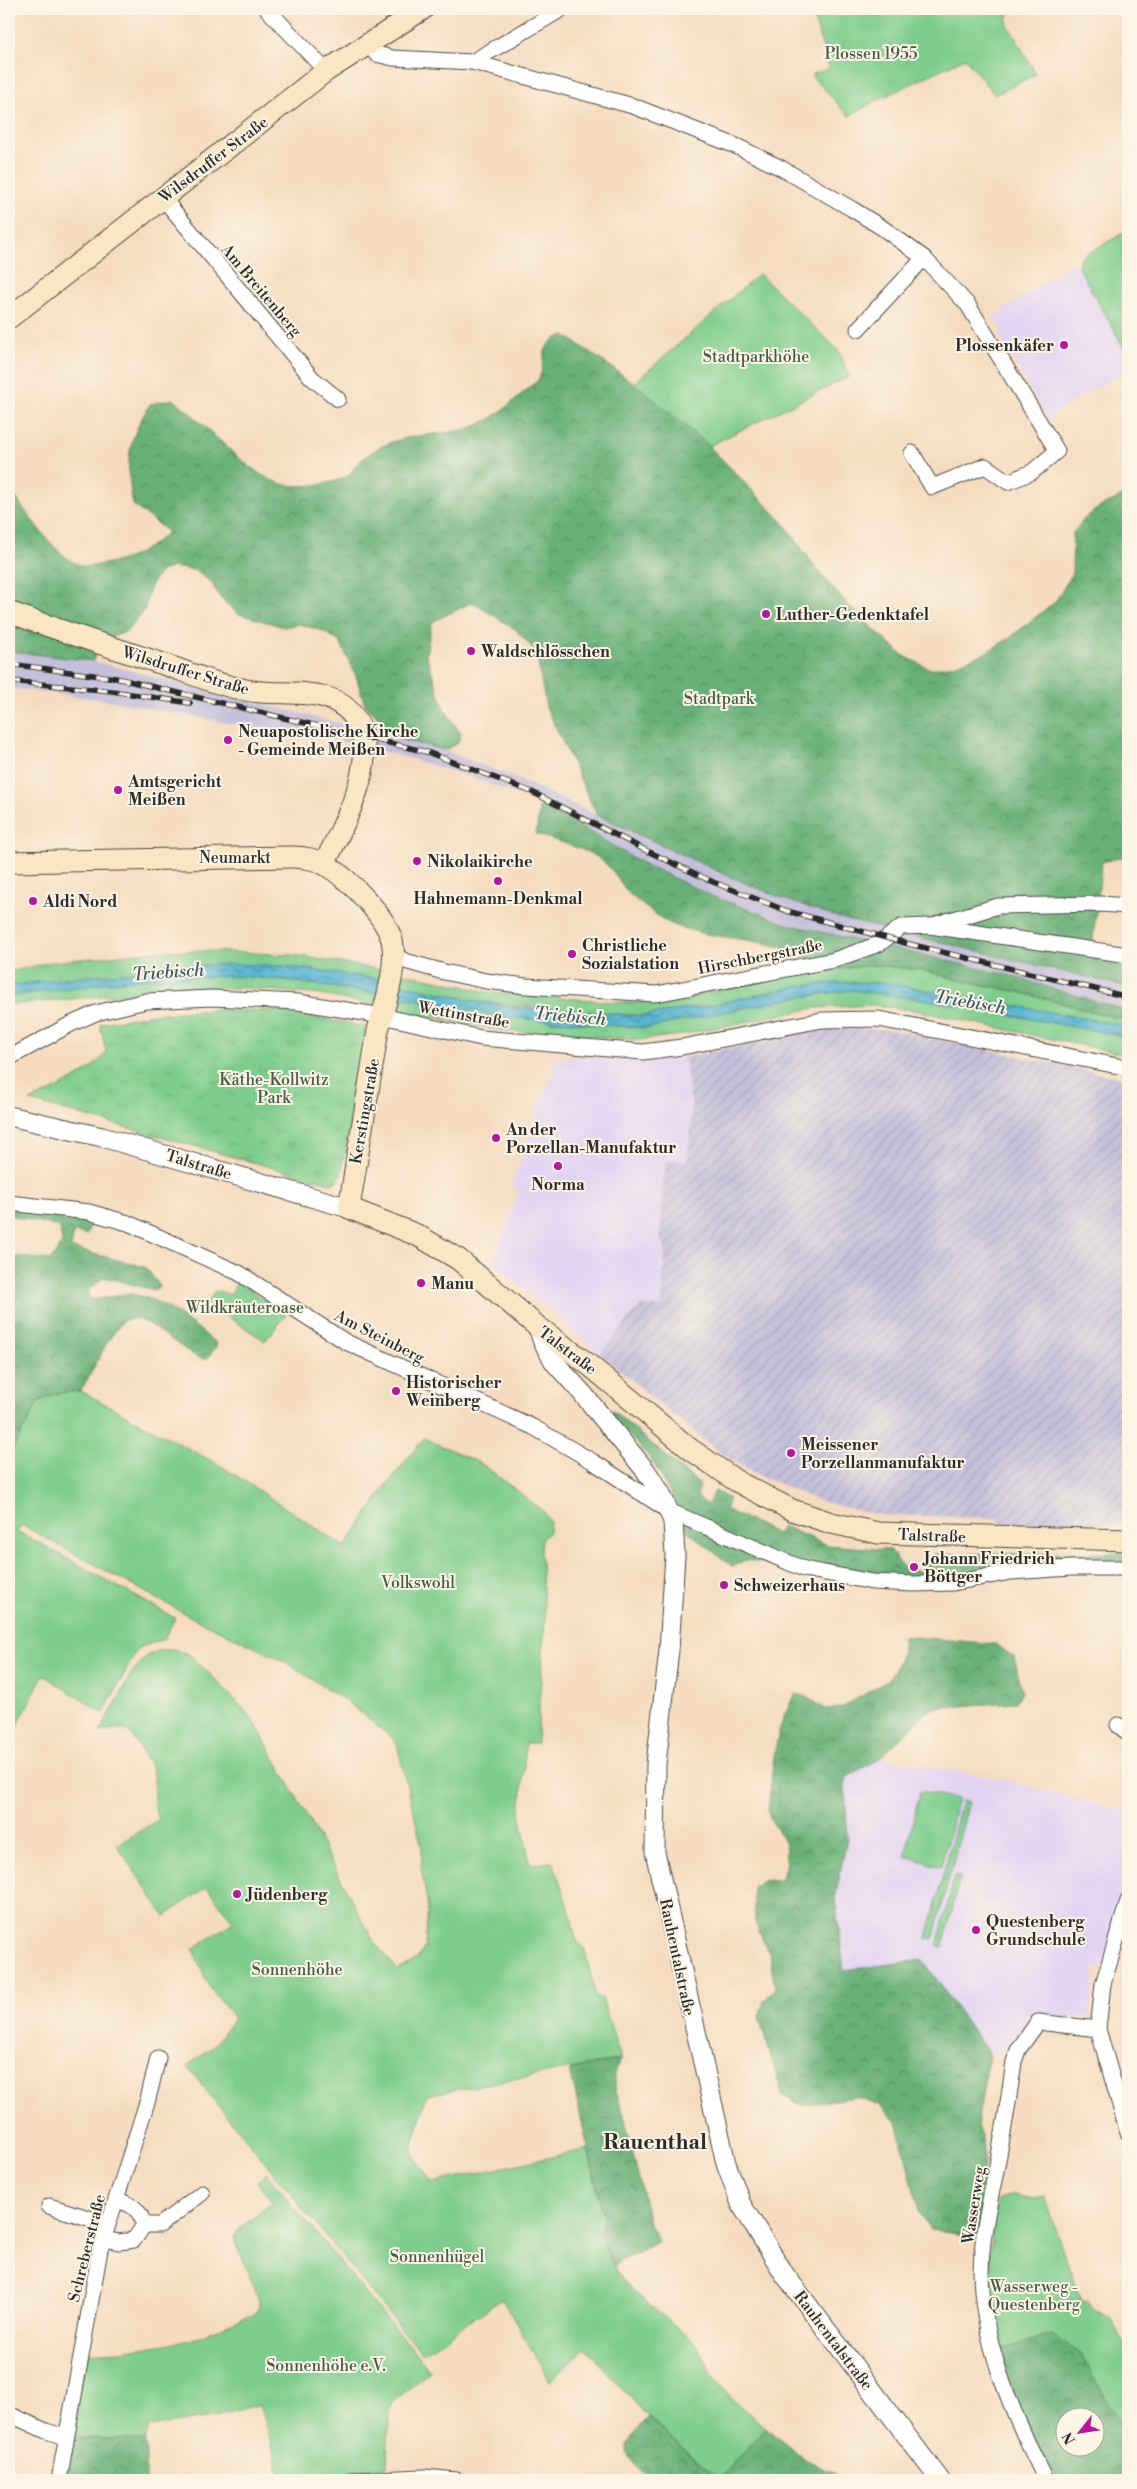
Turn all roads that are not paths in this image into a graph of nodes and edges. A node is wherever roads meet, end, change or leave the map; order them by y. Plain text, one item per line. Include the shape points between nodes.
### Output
1 (267, 9) edge
2 (423, 9) edge
3 (562, 9) edge
4 (369, 44) junction
5 (472, 62) junction
6 (326, 72) junction
7 (163, 198) junction
8 (924, 258) junction
9 (9, 318) edge
10 (858, 330) dead end
11 (338, 399) dead end
12 (912, 453) dead end
13 (9, 612) edge
14 (9, 862) edge
15 (324, 864) junction
16 (1128, 906) edge
17 (930, 926) junction
18 (1128, 955) edge
19 (392, 963) junction
20 (383, 1010) junction
21 (9, 1058) edge
22 (1128, 1068) edge
23 (9, 1116) edge
24 (9, 1203) edge
25 (349, 1208) junction
26 (538, 1327) junction
27 (588, 1364) junction
28 (583, 1394) junction
29 (669, 1511) junction
30 (1128, 1540) edge
31 (1128, 1568) edge
32 (1128, 1901) edge
33 (1098, 2029) junction
34 (158, 2058) dead end
35 (1128, 2133) edge
36 (202, 2193) dead end
37 (116, 2200) junction
38 (50, 2206) dead end
39 (144, 2225) junction
40 (106, 2232) junction
41 (9, 2414) edge
42 (65, 2436) junction
43 (59, 2480) edge
44 (360, 2480) edge
45 (457, 2480) edge
46 (940, 2480) edge
47 (1046, 2480) edge

1 - 6 street
2 - 4 main road, Wilsdruffer Straße
3 - 5 street
4 - 5 street via 376,54 393,58
4 - 6 main road, Wilsdruffer Straße
5 - 8 street via 634,106 736,146 852,209
6 - 7 main road, Wilsdruffer Straße
7 - 9 main road, Wilsdruffer Straße
7 - 11 street, Am Breitenberg via 312,378
8 - 10 street
8 - 12 street via 968,305 1057,451 1032,472 1008,482 986,466 932,487
13 - 15 main road, Wilsdruffer Straße via 237,687 261,692 304,692 336,700 358,724 365,748 344,824
14 - 15 main road, Neumarkt via 292,857
15 - 19 main road, Neumarkt via 344,878 374,909 390,933
16 - 17 street via 998,906
17 - 18 street, Hirschbergstraße
17 - 19 street, Hirschbergstraße via 901,927 879,944 834,960 656,994 526,986 486,981 405,961
19 - 20 main road, Kerstingstraße
20 - 21 street, Wettinstraße via 212,998 146,1001 96,1013
20 - 22 street, Wettinstraße via 481,1038 643,1052 822,1020 879,1018
20 - 25 main road, Kerstingstraße
23 - 25 street, Talstraße via 144,1148
24 - 29 street, Am Steinberg via 89,1212 128,1223 238,1273 346,1342 533,1427
25 - 26 main road, Talstraße via 417,1235 458,1259
26 - 27 main road, Talstraße
26 - 28 street, Rauhentalstraße via 555,1363
27 - 28 street via 580,1379
27 - 30 main road, Talstraße via 725,1474 759,1495 830,1523 878,1534
28 - 29 street, Rauhentalstraße via 646,1471
29 - 31 street via 804,1569 872,1582 952,1583 1011,1572
29 - 46 street, Rauhentalstraße via 675,1530 675,1555 669,1650 656,1764 655,1852 726,2163 741,2204 785,2275
32 - 33 street via 1104,1984
33 - 35 street
33 - 47 street, Wasserweg via 1038,2022 1018,2050 983,2238 982,2290 992,2346 1024,2438
34 - 37 street, Schreberstraße
36 - 39 street via 160,2224
37 - 39 street via 130,2203 142,2215
37 - 40 street, Schreberstraße
38 - 40 street
39 - 40 street via 134,2240 119,2242
40 - 42 street, Schreberstraße
41 - 42 street
42 - 43 street, Schreberstraße
44 - 45 street via 424,2476

